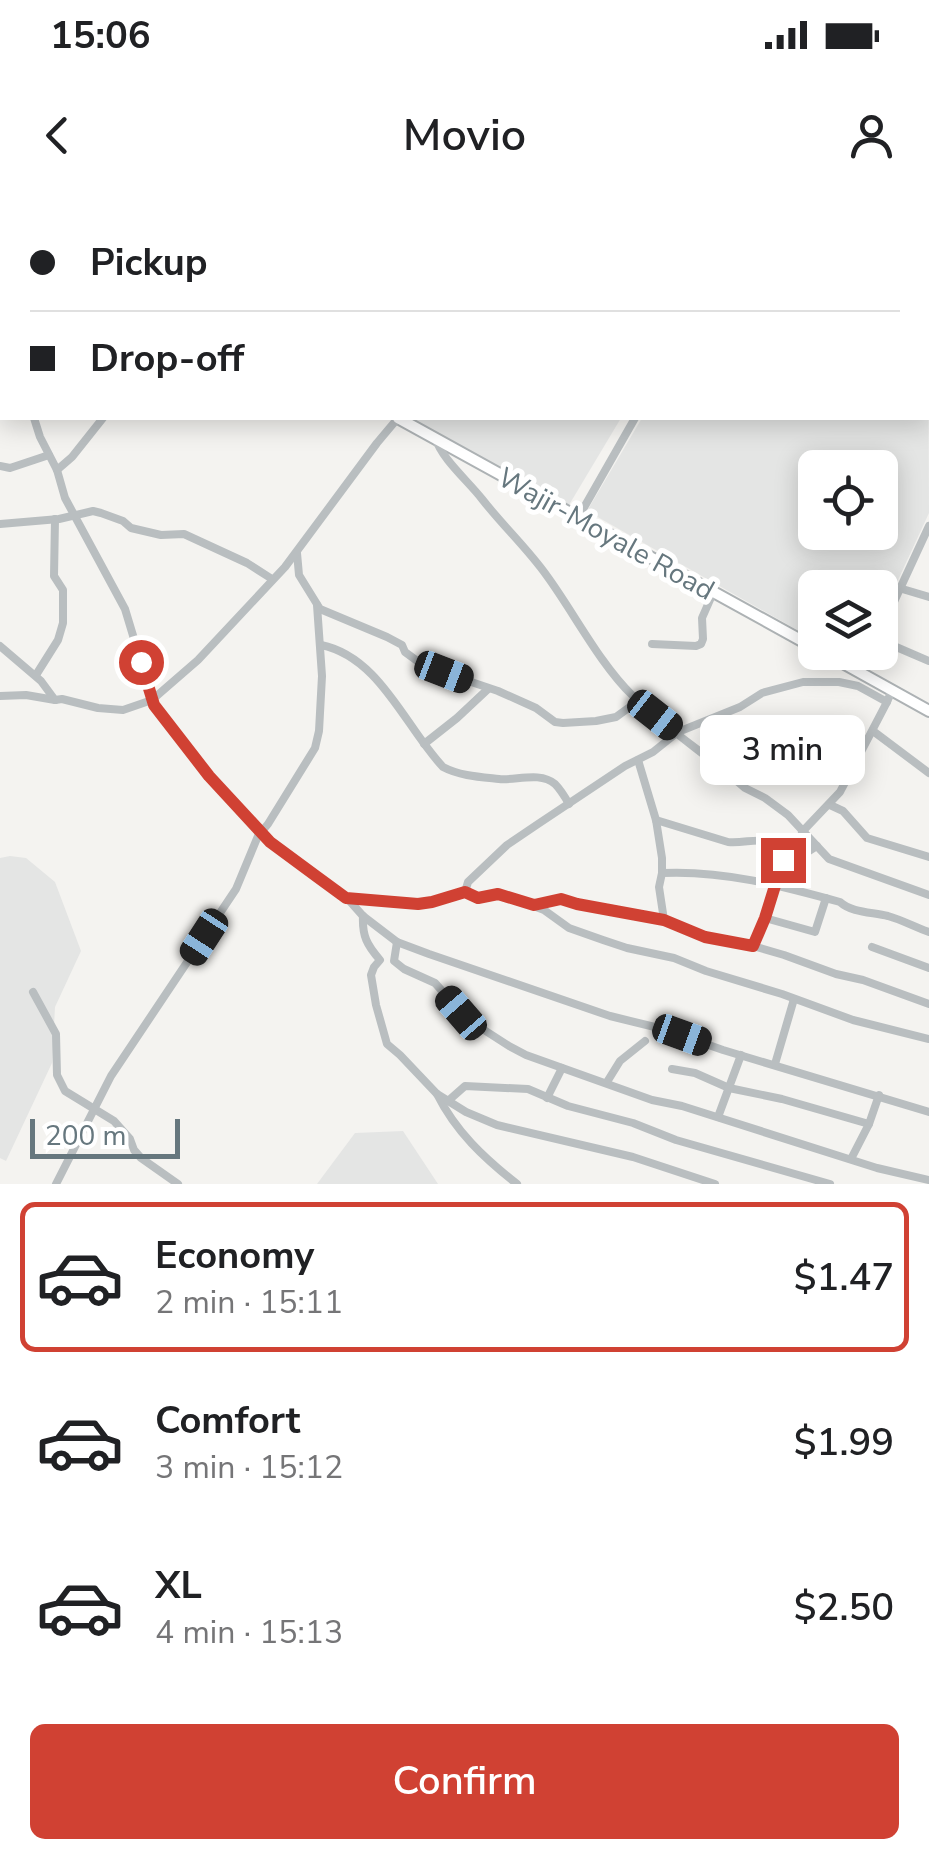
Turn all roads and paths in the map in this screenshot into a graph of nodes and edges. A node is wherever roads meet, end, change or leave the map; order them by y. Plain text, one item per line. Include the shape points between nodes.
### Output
1 (35, 420) edge
2 (101, 420) edge
3 (396, 420) edge
4 (402, 420) edge
5 (635, 420) edge
6 (436, 438) junction
7 (49, 455) junction
8 (0, 466) edge
9 (57, 470) junction
10 (74, 515) junction
11 (578, 518) junction
12 (55, 519) junction
13 (0, 524) edge
14 (929, 526) edge
15 (297, 552) junction
16 (272, 580) junction
17 (899, 588) joint
18 (713, 593) junction
19 (929, 597) edge
20 (317, 605) junction
21 (798, 639) edge
22 (652, 644) dead end
23 (322, 645) junction
24 (0, 646) edge
25 (898, 648) edge
26 (929, 662) edge
27 (855, 670) edge
28 (861, 670) edge
29 (860, 673) junction
30 (36, 675) junction
31 (488, 688) junction
32 (892, 690) junction
33 (0, 696) edge
34 (55, 700) junction
35 (152, 700) junction
36 (638, 701) junction
37 (887, 702) junction
38 (929, 711) edge
39 (873, 731) junction
40 (678, 732) junction
41 (424, 744) junction
42 (638, 760) junction
43 (929, 772) edge
44 (569, 804) junction
45 (830, 805) junction
46 (656, 820) junction
47 (802, 832) junction
48 (262, 833) junction
49 (817, 846) junction
50 (929, 857) edge
51 (784, 858) junction
52 (662, 873) junction
53 (775, 886) junction
54 (465, 892) junction
55 (929, 895) edge
56 (346, 898) junction
57 (826, 898) junction
58 (534, 905) junction
59 (363, 916) junction
60 (765, 918) junction
61 (664, 920) junction
62 (929, 932) edge
63 (397, 942) junction
64 (753, 946) junction
65 (872, 947) dead end
66 (380, 960) junction
67 (394, 961) junction
68 (929, 968) edge
69 (33, 992) dead end
70 (794, 999) junction
71 (929, 1004) edge
72 (929, 1039) edge
73 (644, 1041) dead end
74 (741, 1055) junction
75 (775, 1064) junction
76 (562, 1068) junction
77 (672, 1069) dead end
78 (607, 1082) junction
79 (729, 1088) junction
80 (437, 1094) junction
81 (879, 1095) junction
82 (547, 1098) junction
83 (448, 1100) junction
84 (94, 1107) junction
85 (929, 1112) edge
86 (718, 1117) junction
87 (869, 1124) junction
88 (851, 1159) junction
89 (929, 1180) edge
90 (56, 1184) edge
91 (178, 1184) edge
92 (518, 1184) edge
93 (716, 1184) edge
94 (830, 1184) edge

1 - 7 street
2 - 9 street
3 - 15 street
4 - 6 main road, Wajir-Moyale Road
5 - 11 street
6 - 11 main road, Wajir-Moyale Road
6 - 36 street
7 - 8 street
7 - 9 street
9 - 10 street
10 - 12 street
10 - 16 street via 93,511 130,528 180,533
10 - 35 street via 126,609
11 - 18 main road, Wajir-Moyale Road
12 - 13 street
12 - 30 street via 54,576 63,590 63,623
14 - 17 street
15 - 16 street
15 - 20 street via 298,575
16 - 35 street
17 - 19 street
18 - 21 main road, Wajir-Moyale Road
18 - 22 street via 702,618 703,642
20 - 23 street
20 - 31 street via 402,645 424,666
23 - 41 street via 350,654 373,675
23 - 48 street via 314,748
24 - 30 street
25 - 26 street
27 - 29 main road
28 - 29 street
29 - 32 main road
30 - 34 street
31 - 36 street via 563,724 616,717
31 - 41 street
32 - 37 street
32 - 38 main road
33 - 34 street
34 - 35 street via 123,710
35 - 48 street
36 - 40 street
37 - 39 street
37 - 40 street via 858,686 803,682
39 - 43 street
39 - 45 street
40 - 42 street
40 - 47 street
41 - 44 street via 457,774 544,778
42 - 44 street
42 - 46 street
44 - 54 street via 508,845
45 - 47 street
45 - 50 street via 867,838
46 - 51 street via 728,842 771,842
46 - 52 street
47 - 49 street
48 - 56 street
48 - 84 street via 236,889
49 - 51 street
49 - 55 street via 829,860
51 - 53 street
52 - 53 street via 722,874
52 - 61 street
53 - 57 street
53 - 60 street
54 - 56 street via 418,904
54 - 58 street
56 - 59 street
57 - 60 street via 815,932
57 - 62 street
58 - 61 street via 561,899
58 - 70 street via 569,928
59 - 63 street
59 - 66 street via 362,933
60 - 64 street
61 - 64 street
63 - 67 street
63 - 74 street
64 - 71 street
65 - 68 street
66 - 67 street
66 - 80 street via 372,975 387,1044
67 - 76 street via 435,983 466,1018 508,1046
69 - 84 street via 56,1034 60,1084
70 - 72 street
70 - 75 street
73 - 78 street
74 - 75 street
74 - 79 street
75 - 81 street
76 - 78 street
76 - 82 street
77 - 79 street
78 - 86 street
79 - 86 street
79 - 87 street
80 - 83 street
80 - 92 street via 469,1142
81 - 85 street
81 - 87 street
82 - 83 street via 528,1088 470,1086
82 - 94 street
83 - 93 street via 497,1124
84 - 90 street
84 - 91 street via 130,1138 141,1158
86 - 88 street
87 - 88 street
88 - 89 street

